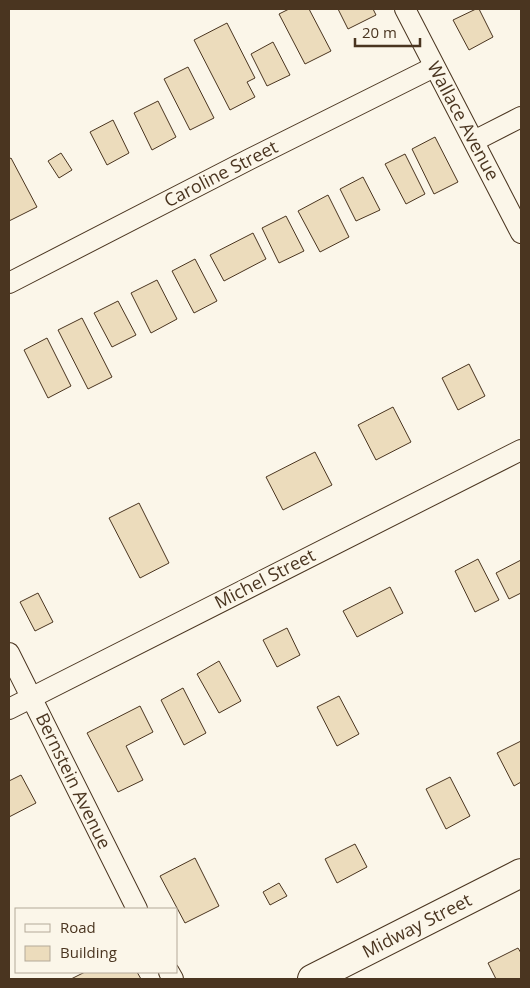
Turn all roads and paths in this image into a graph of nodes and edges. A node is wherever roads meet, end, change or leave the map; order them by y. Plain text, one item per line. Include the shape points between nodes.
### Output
1 (404, 9) edge
2 (434, 67) junction
3 (521, 117) edge
4 (474, 142) junction
5 (521, 233) edge
6 (9, 283) edge
7 (521, 450) edge
8 (9, 653) edge
9 (32, 697) junction
10 (9, 709) edge
11 (521, 873) edge
12 (137, 908) edge
13 (312, 979) edge

1 - 2 street, Wallace Avenue
2 - 4 street, Wallace Avenue
2 - 6 street, Caroline Street
3 - 4 street
4 - 5 street, Wallace Avenue
7 - 9 street, Michel Street
8 - 9 street, Bernstein Avenue
9 - 10 street, Michel Street
9 - 12 street, Bernstein Avenue
11 - 13 street, Midway Street

